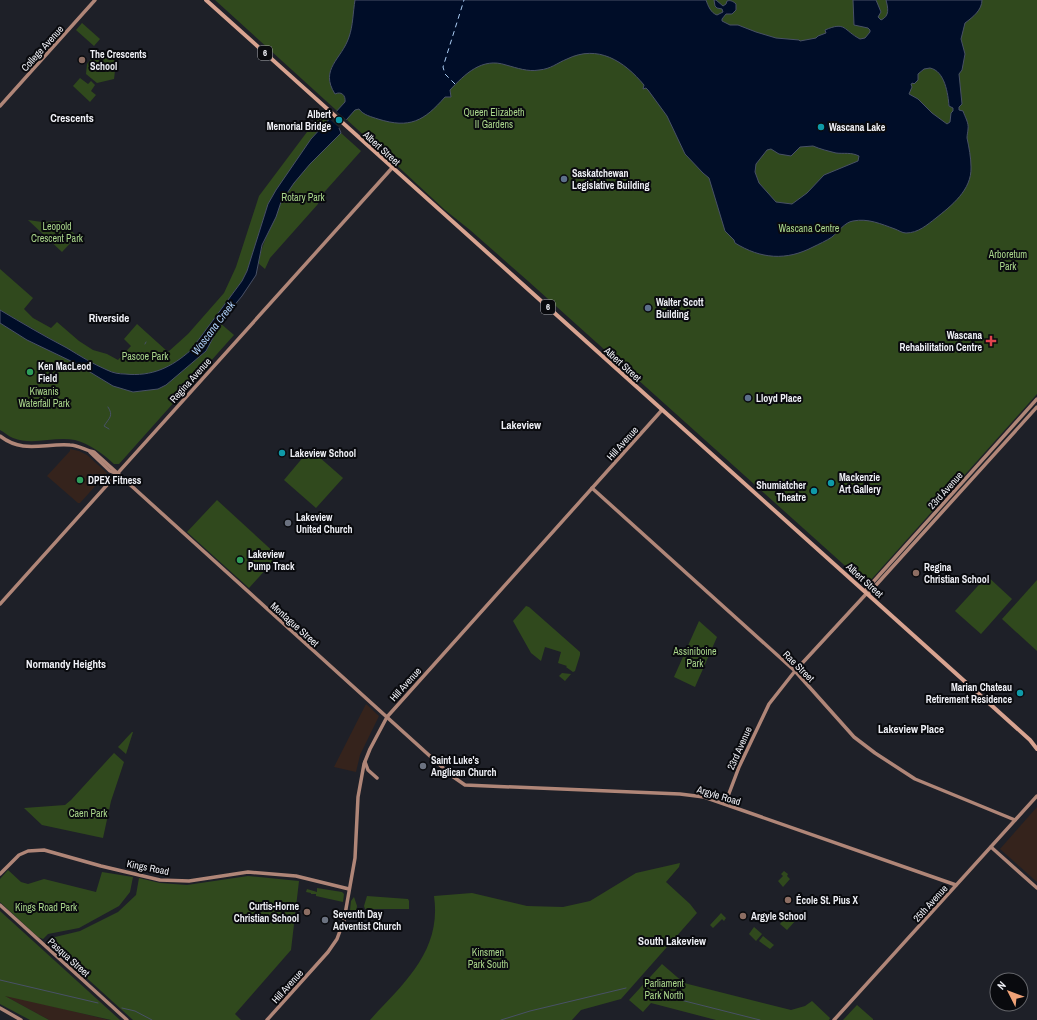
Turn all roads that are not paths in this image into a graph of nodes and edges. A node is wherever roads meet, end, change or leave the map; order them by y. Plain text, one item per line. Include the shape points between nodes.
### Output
1 (95, 0) edge
2 (206, 0) edge
3 (0, 106) edge
4 (392, 168) junction
5 (1037, 399) edge
6 (1037, 407) edge
7 (662, 410) junction
8 (0, 436) edge
9 (116, 474) junction
10 (592, 488) junction
11 (867, 593) junction
12 (0, 604) edge
13 (795, 671) junction
14 (387, 717) junction
15 (1030, 740) junction
16 (1037, 744) edge
17 (1037, 749) edge
18 (365, 760) junction
19 (376, 778) dead end
20 (465, 785) joint
21 (1037, 796) edge
22 (725, 804) junction
23 (1015, 820) junction
24 (991, 847) junction
25 (0, 874) edge
26 (956, 886) junction
27 (1037, 888) edge
28 (349, 889) junction
29 (0, 905) edge
30 (0, 1008) edge
31 (22, 1020) edge
32 (127, 1020) edge
33 (267, 1020) edge
34 (834, 1020) edge

1 - 3 street, College Avenue
2 - 4 main road, Albert Street / 6
4 - 7 main road, Albert Street / 6
4 - 9 street, Regina Avenue
5 - 11 street, 23rd Avenue
6 - 11 street, 23rd Avenue
7 - 10 street, Hill Avenue
7 - 11 main road, Albert Street / 6
8 - 9 street, Montague Street via 11,444 37,448 79,446 94,452
9 - 12 street, Regina Avenue
9 - 14 street, Montague Street
10 - 13 street, Rae Street
10 - 14 street, Hill Avenue
11 - 13 street, 23rd Avenue
11 - 15 main road, Albert Street / 6
13 - 22 street, 23rd Avenue via 769,704 739,767
13 - 23 street, Rae Street via 854,737 880,756 915,779
14 - 18 street, Hill Avenue
14 - 20 street, Montague Street
15 - 16 main road, Albert Street / 6
15 - 17 main road, Albert Street / 6
18 - 19 street via 368,770
18 - 28 street, Hill Avenue via 358,797 355,858
20 - 22 street, Argyle Road via 680,794 704,797
21 - 23 street, 25th Avenue
22 - 26 street, Argyle Road
23 - 24 street, 25th Avenue
24 - 26 street, 25th Avenue
24 - 27 street
25 - 28 street, Kings Road via 19,854 44,850 160,880 188,881 248,872 296,876
26 - 34 street, 25th Avenue
28 - 33 street, Hill Avenue via 344,920 337,939
29 - 32 street, Pasqua Street
30 - 31 street

